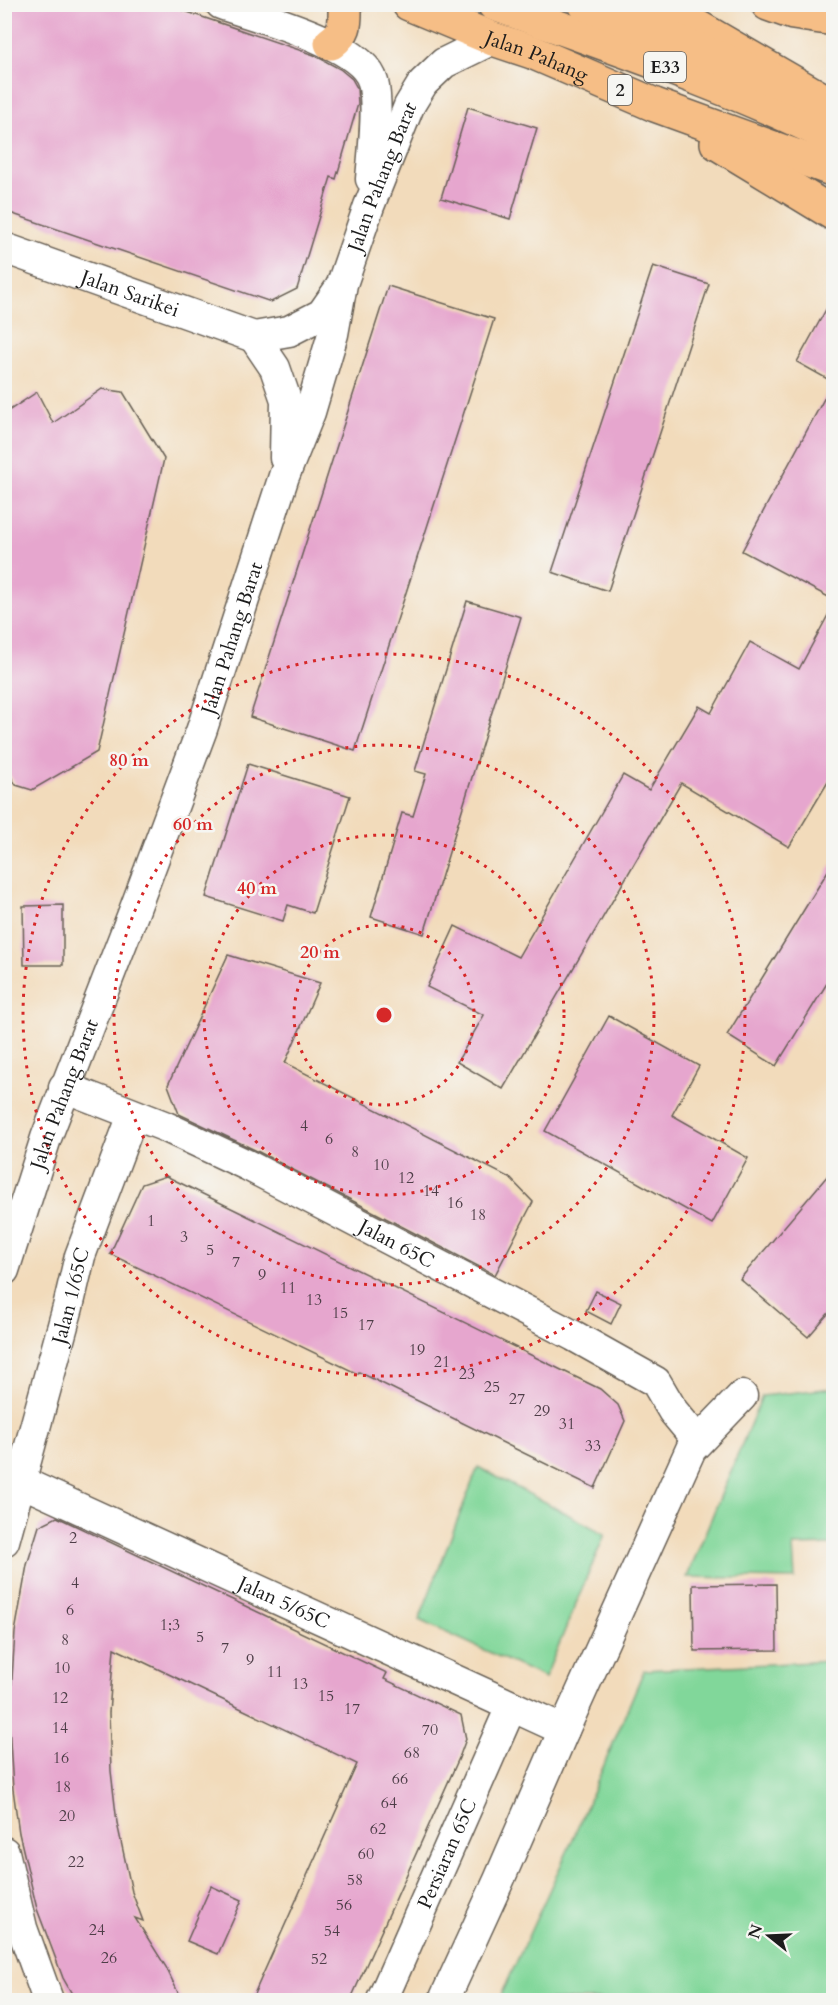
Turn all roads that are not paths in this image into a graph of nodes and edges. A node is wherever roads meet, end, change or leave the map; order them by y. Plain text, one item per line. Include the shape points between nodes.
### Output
1 (221, 4) edge
2 (345, 4) edge
3 (409, 4) edge
4 (494, 4) edge
5 (585, 4) edge
6 (658, 4) edge
7 (768, 4) edge
8 (834, 19) edge
9 (493, 39) junction
10 (331, 43) junction
11 (824, 101) edge
12 (655, 105) junction
13 (834, 138) edge
14 (834, 170) edge
15 (369, 206) junction
16 (834, 214) edge
17 (4, 248) edge
18 (342, 284) junction
19 (254, 337) junction
20 (284, 476) junction
21 (64, 1087) junction
22 (133, 1115) junction
23 (4, 1270) edge
24 (742, 1396) dead end
25 (698, 1440) junction
26 (12, 1478) edge
27 (4, 1541) edge
28 (511, 1707) junction
29 (564, 1730) junction
30 (4, 1852) edge
31 (48, 2001) edge
32 (382, 2001) edge
33 (444, 2001) edge

1 - 10 street
2 - 10 main road via 345,25
3 - 9 main road, Jalan Pahang / 2
4 - 13 main road, E33 via 778,111
5 - 11 main road, E33
6 - 11 main road
7 - 8 main road via 793,13
9 - 12 main road, Jalan Pahang / 2
9 - 15 street, Jalan Pahang Barat via 444,63 423,83 409,106
10 - 15 street via 362,64 373,80 374,147
12 - 14 main road, Jalan Pahang / 2
12 - 16 main road
15 - 18 street, Jalan Pahang Barat
17 - 19 street, Jalan Sarikei
18 - 19 street, Jalan Sarikei via 321,314 289,331
18 - 20 street, Jalan Pahang Barat via 333,334 310,412
19 - 20 street via 275,368 286,400
20 - 21 street, Jalan Pahang Barat via 202,729
21 - 22 street, Jalan 65C
21 - 23 street, Jalan Pahang Barat
22 - 25 street, Jalan 65C via 247,1166 656,1382 673,1411
22 - 26 street, Jalan 1/65C via 80,1256 68,1307
24 - 25 street
25 - 29 street
26 - 27 street
26 - 28 street, Jalan 5/65C
28 - 29 street, Jalan 5/65C
28 - 32 street, Persiaran 65C
29 - 33 street
30 - 31 street via 22,1928

